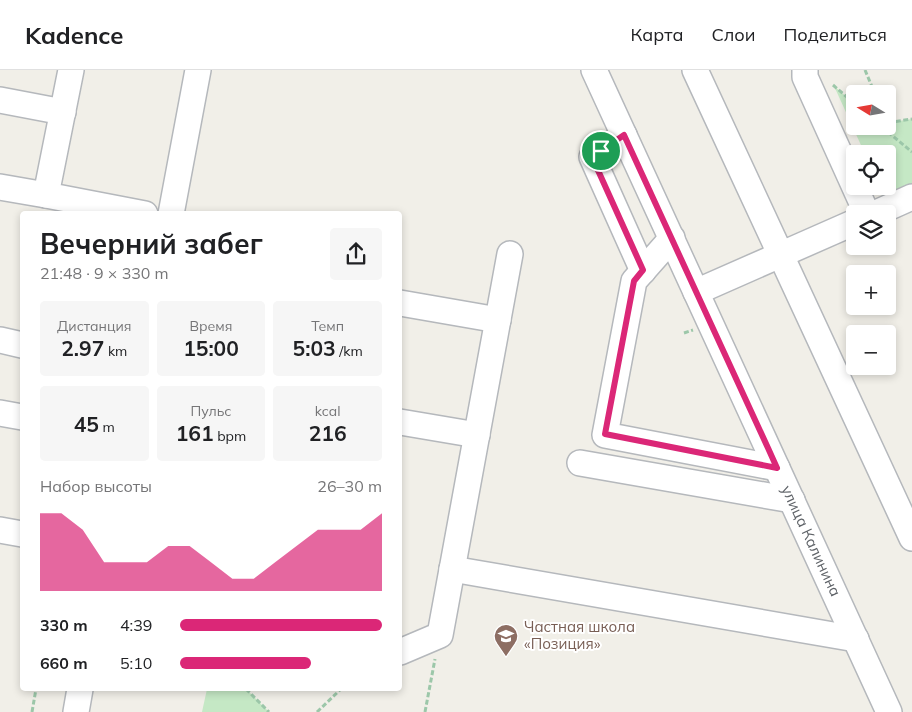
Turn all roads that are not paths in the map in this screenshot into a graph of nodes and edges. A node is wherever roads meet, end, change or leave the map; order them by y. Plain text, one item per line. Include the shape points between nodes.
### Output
1 (71, 70) edge
2 (198, 70) edge
3 (594, 70) edge
4 (695, 70) edge
5 (806, 70) edge
6 (0, 100) edge
7 (63, 112) junction
8 (624, 135) junction
9 (0, 187) edge
10 (46, 195) junction
11 (912, 197) edge
12 (863, 205) edge
13 (894, 205) edge
14 (129, 211) edge
15 (172, 211) edge
16 (846, 226) edge
17 (672, 238) junction
18 (510, 254) dead end
19 (780, 255) junction
20 (643, 270) junction
21 (696, 292) junction
22 (402, 303) edge
23 (498, 320) junction
24 (0, 340) edge
25 (20, 345) edge
26 (0, 413) edge
27 (20, 417) edge
28 (402, 422) edge
29 (476, 435) junction
30 (580, 463) dead end
31 (777, 468) junction
32 (792, 500) junction
33 (0, 530) edge
34 (20, 534) edge
35 (912, 538) edge
36 (452, 569) junction
37 (856, 639) junction
38 (402, 651) edge
39 (80, 691) edge
40 (76, 712) edge
41 (889, 712) edge

1 - 7 street
2 - 15 street
3 - 8 street, улица Калинина
4 - 19 street
5 - 12 street via 805,77
6 - 7 street
7 - 10 street
8 - 17 street, улица Калинина
8 - 20 street via 592,157
9 - 10 street
10 - 14 street
11 - 13 street
16 - 19 street
17 - 20 street
17 - 21 street, улица Калинина
18 - 23 street
19 - 21 street
19 - 35 street
20 - 31 street via 634,281 605,434
21 - 31 street, улица Калинина
22 - 23 street
23 - 29 street
24 - 25 street
26 - 27 street
28 - 29 street
29 - 36 street
30 - 32 street
31 - 32 street, улица Калинина
32 - 37 street, улица Калинина
33 - 34 street
36 - 37 street
36 - 38 street via 440,634
37 - 41 street, улица Калинина
39 - 40 street

